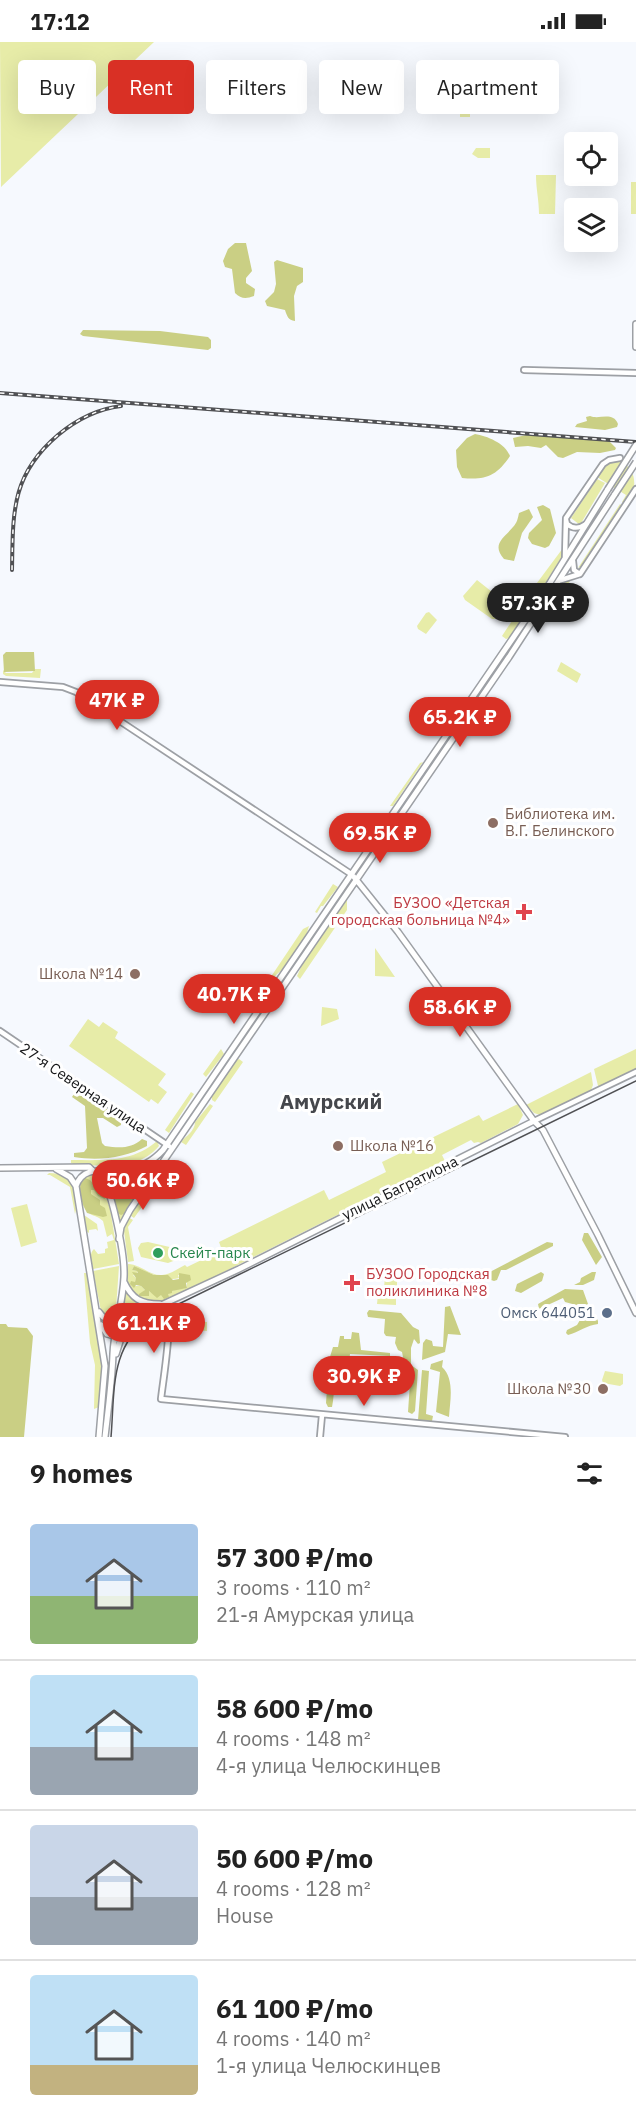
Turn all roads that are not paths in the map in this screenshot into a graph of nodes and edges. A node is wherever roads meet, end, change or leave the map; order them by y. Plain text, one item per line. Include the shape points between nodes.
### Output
1 (636, 324) edge
2 (636, 346) edge
3 (524, 370) dead end
4 (636, 373) edge
5 (636, 445) edge
6 (620, 458) dead end
7 (636, 462) edge
8 (636, 489) edge
9 (566, 518) junction
10 (588, 522) junction
11 (573, 561) junction
12 (564, 562) junction
13 (580, 574) junction
14 (561, 579) junction
15 (0, 682) edge
16 (466, 713) junction
17 (353, 876) junction
18 (0, 1031) edge
19 (636, 1072) edge
20 (534, 1121) junction
21 (166, 1144) junction
22 (173, 1149) junction
23 (0, 1168) edge
24 (56, 1169) junction
25 (94, 1170) junction
26 (76, 1186) junction
27 (120, 1239) junction
28 (124, 1282) junction
29 (165, 1304) junction
30 (97, 1307) junction
31 (119, 1307) junction
32 (636, 1314) edge
33 (99, 1323) junction
34 (122, 1334) junction
35 (116, 1337) junction
36 (113, 1358) junction
37 (106, 1391) junction
38 (104, 1410) junction
39 (322, 1415) junction
40 (99, 1437) edge
41 (105, 1437) edge
42 (320, 1437) edge
43 (565, 1437) edge

1 - 2 main road
3 - 4 street
5 - 10 main road, bridge
6 - 9 street via 603,464
7 - 11 main road, bridge
8 - 13 street via 631,505
9 - 10 street via 573,528
9 - 12 street
10 - 12 main road
11 - 13 street via 574,570
11 - 14 main road
12 - 16 main road
13 - 14 street
14 - 16 main road
15 - 17 street via 44,684 76,692
16 - 17 main road
17 - 20 main road
17 - 21 main road
17 - 22 main road
18 - 21 street, 27-я Северная улица
19 - 20 street, улица Багратиона
20 - 29 main road, улица Багратиона
20 - 32 main road via 550,1140
21 - 22 street, 27-я Северная улица
21 - 25 main road via 155,1157 136,1167
22 - 27 main road via 127,1215
23 - 24 main road
24 - 25 main road
24 - 26 main road
25 - 26 main road via 81,1176
25 - 27 main road via 102,1176 108,1191
26 - 30 main road
27 - 28 main road
28 - 29 main road via 137,1300
28 - 31 main road
29 - 34 main road, улица Багратиона via 139,1316
29 - 39 street via 168,1325 161,1399
30 - 31 main road via 107,1318 113,1317
30 - 33 main road
31 - 35 main road
33 - 35 main road via 107,1334
33 - 37 main road
34 - 35 main road
34 - 36 main road
35 - 36 main road
36 - 37 main road
37 - 38 main road
38 - 40 main road
38 - 41 main road
39 - 42 street
39 - 43 street

